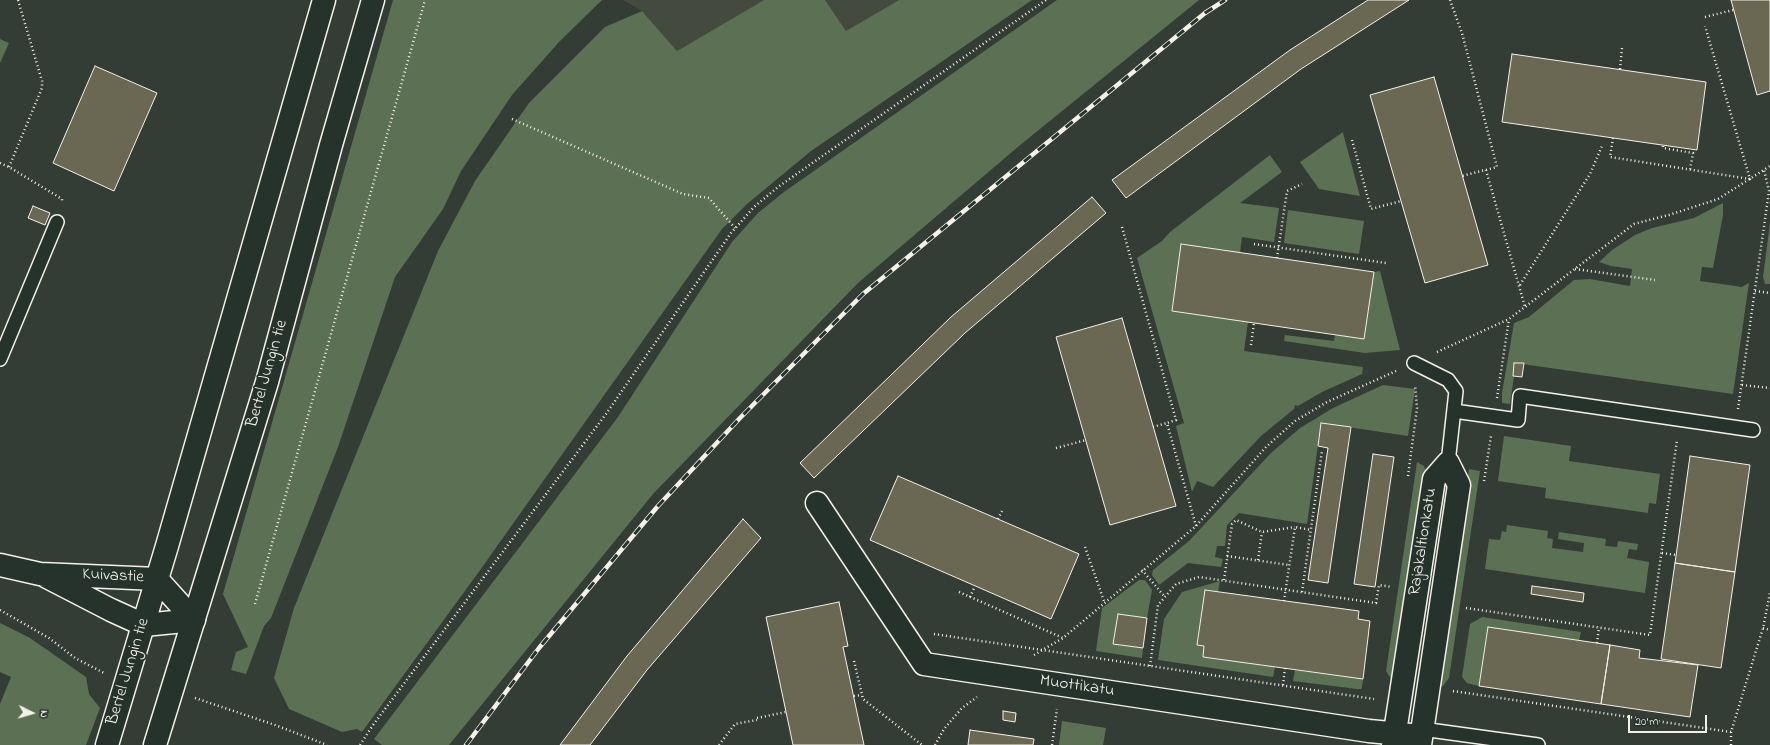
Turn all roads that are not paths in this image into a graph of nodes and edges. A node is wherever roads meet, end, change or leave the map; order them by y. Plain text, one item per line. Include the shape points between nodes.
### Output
1 (324, 0) edge
2 (373, 0) edge
3 (57, 222) dead end
4 (0, 359) edge
5 (1414, 363) road end
6 (1454, 411) junction
7 (1753, 430) dead end
8 (1448, 463) junction
9 (817, 503) dead end
10 (0, 566) edge
11 (40, 574) junction
12 (157, 579) junction
13 (194, 620) junction
14 (144, 625) junction
15 (1421, 737) edge
16 (1394, 739) edge
17 (107, 745) edge
18 (155, 745) edge
19 (1538, 745) edge

1 - 12 street, Bertel Jungin tie
2 - 13 street, Bertel Jungin tie via 267,382
3 - 4 lane
5 - 6 lane via 1448,380 1456,391
6 - 7 lane via 1518,420 1520,396
6 - 8 lane
8 - 15 street, Rajakaltionkatu via 1459,485
8 - 16 street, Rajakaltionkatu via 1434,480
9 - 16 street, Muottikatu via 924,664
10 - 11 street, Kuivastie
11 - 12 street, Kuivastie
11 - 14 street, Kuivastie
12 - 13 street, Kuivastie
12 - 14 street, Bertel Jungin tie
13 - 14 street
13 - 18 street, Bertel Jungin tie
14 - 17 street, Bertel Jungin tie
15 - 16 street, Muottikatu
15 - 19 lane

